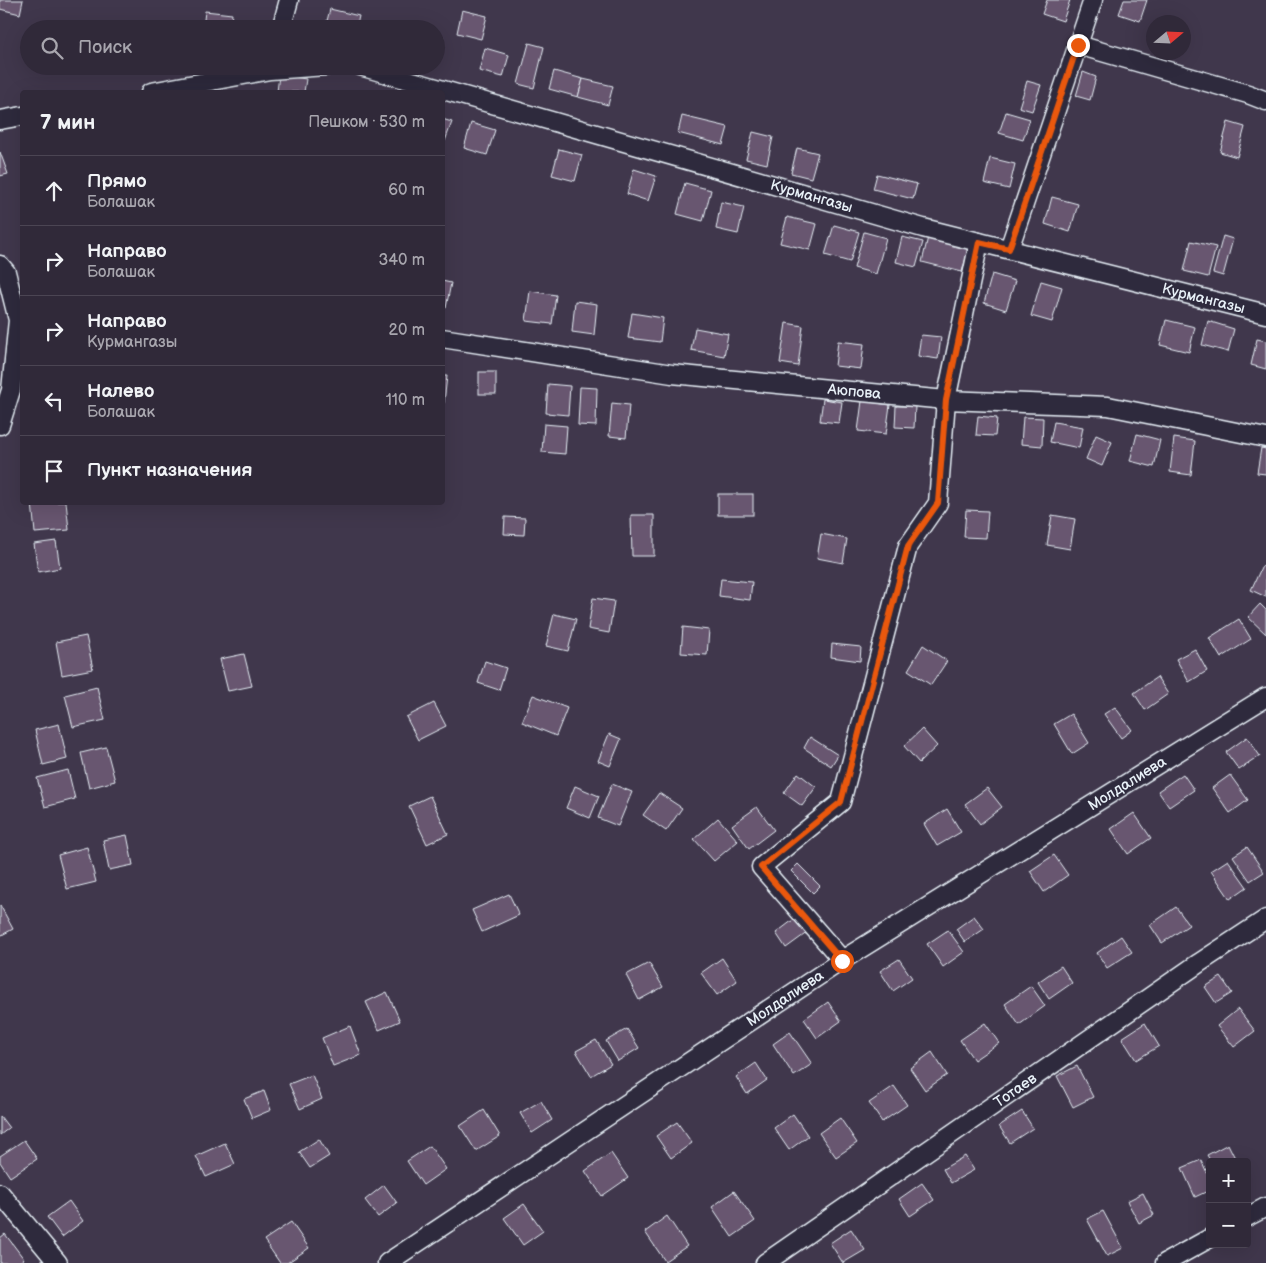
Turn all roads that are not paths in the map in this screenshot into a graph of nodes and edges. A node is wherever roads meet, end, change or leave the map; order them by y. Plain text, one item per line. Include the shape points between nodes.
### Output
1 (289, 0) edge
2 (1093, 0) edge
3 (283, 20) edge
4 (1078, 45) junction
5 (236, 75) edge
6 (391, 75) edge
7 (161, 90) edge
8 (443, 90) edge
9 (445, 90) edge
10 (1266, 101) edge
11 (20, 116) edge
12 (0, 120) edge
13 (979, 242) junction
14 (1009, 249) junction
15 (9, 271) edge
16 (1266, 314) edge
17 (445, 338) edge
18 (946, 400) junction
19 (0, 425) edge
20 (1266, 438) edge
21 (1266, 697) edge
22 (1266, 919) edge
23 (842, 961) junction
24 (0, 1193) edge
25 (1266, 1206) edge
26 (1251, 1215) edge
27 (1206, 1240) edge
28 (58, 1263) edge
29 (387, 1263) edge
30 (766, 1263) edge
31 (1165, 1263) edge

1 - 3 street
2 - 4 street
4 - 10 street
4 - 14 street
5 - 7 street
6 - 8 street, Курмангазы
9 - 13 street, Курмангазы
11 - 12 street
13 - 14 street, Курмангазы
13 - 18 street
14 - 16 street, Курмангазы
15 - 19 street via 18,320 11,390
17 - 18 street, Аюпова via 672,374
18 - 20 street, Аюпова via 1108,406
18 - 23 street via 938,503 908,546 841,802 761,867
21 - 23 street, Молдалиева
22 - 30 street, Тотаев
23 - 29 street, Молдалиева
24 - 28 street
25 - 26 street
27 - 31 street

